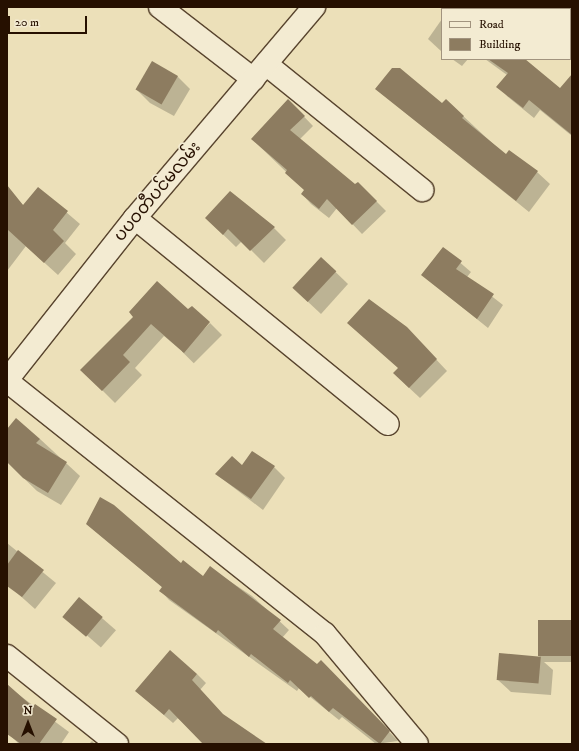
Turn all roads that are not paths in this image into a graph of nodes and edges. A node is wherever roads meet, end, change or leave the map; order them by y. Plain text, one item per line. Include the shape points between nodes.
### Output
1 (160, 7) edge
2 (314, 7) edge
3 (259, 72) junction
4 (422, 190) dead end
5 (135, 218) junction
6 (7, 380) edge
7 (388, 424) dead end
8 (7, 656) edge
9 (117, 744) edge
10 (417, 744) edge

1 - 3 street
2 - 3 street, ပပဝတီပင်မလမ်း
3 - 4 street
3 - 5 street, ပပဝတီပင်မလမ်း
5 - 6 street, ပပဝတီပင်မလမ်း
5 - 7 street
6 - 10 street via 325,634
8 - 9 street

